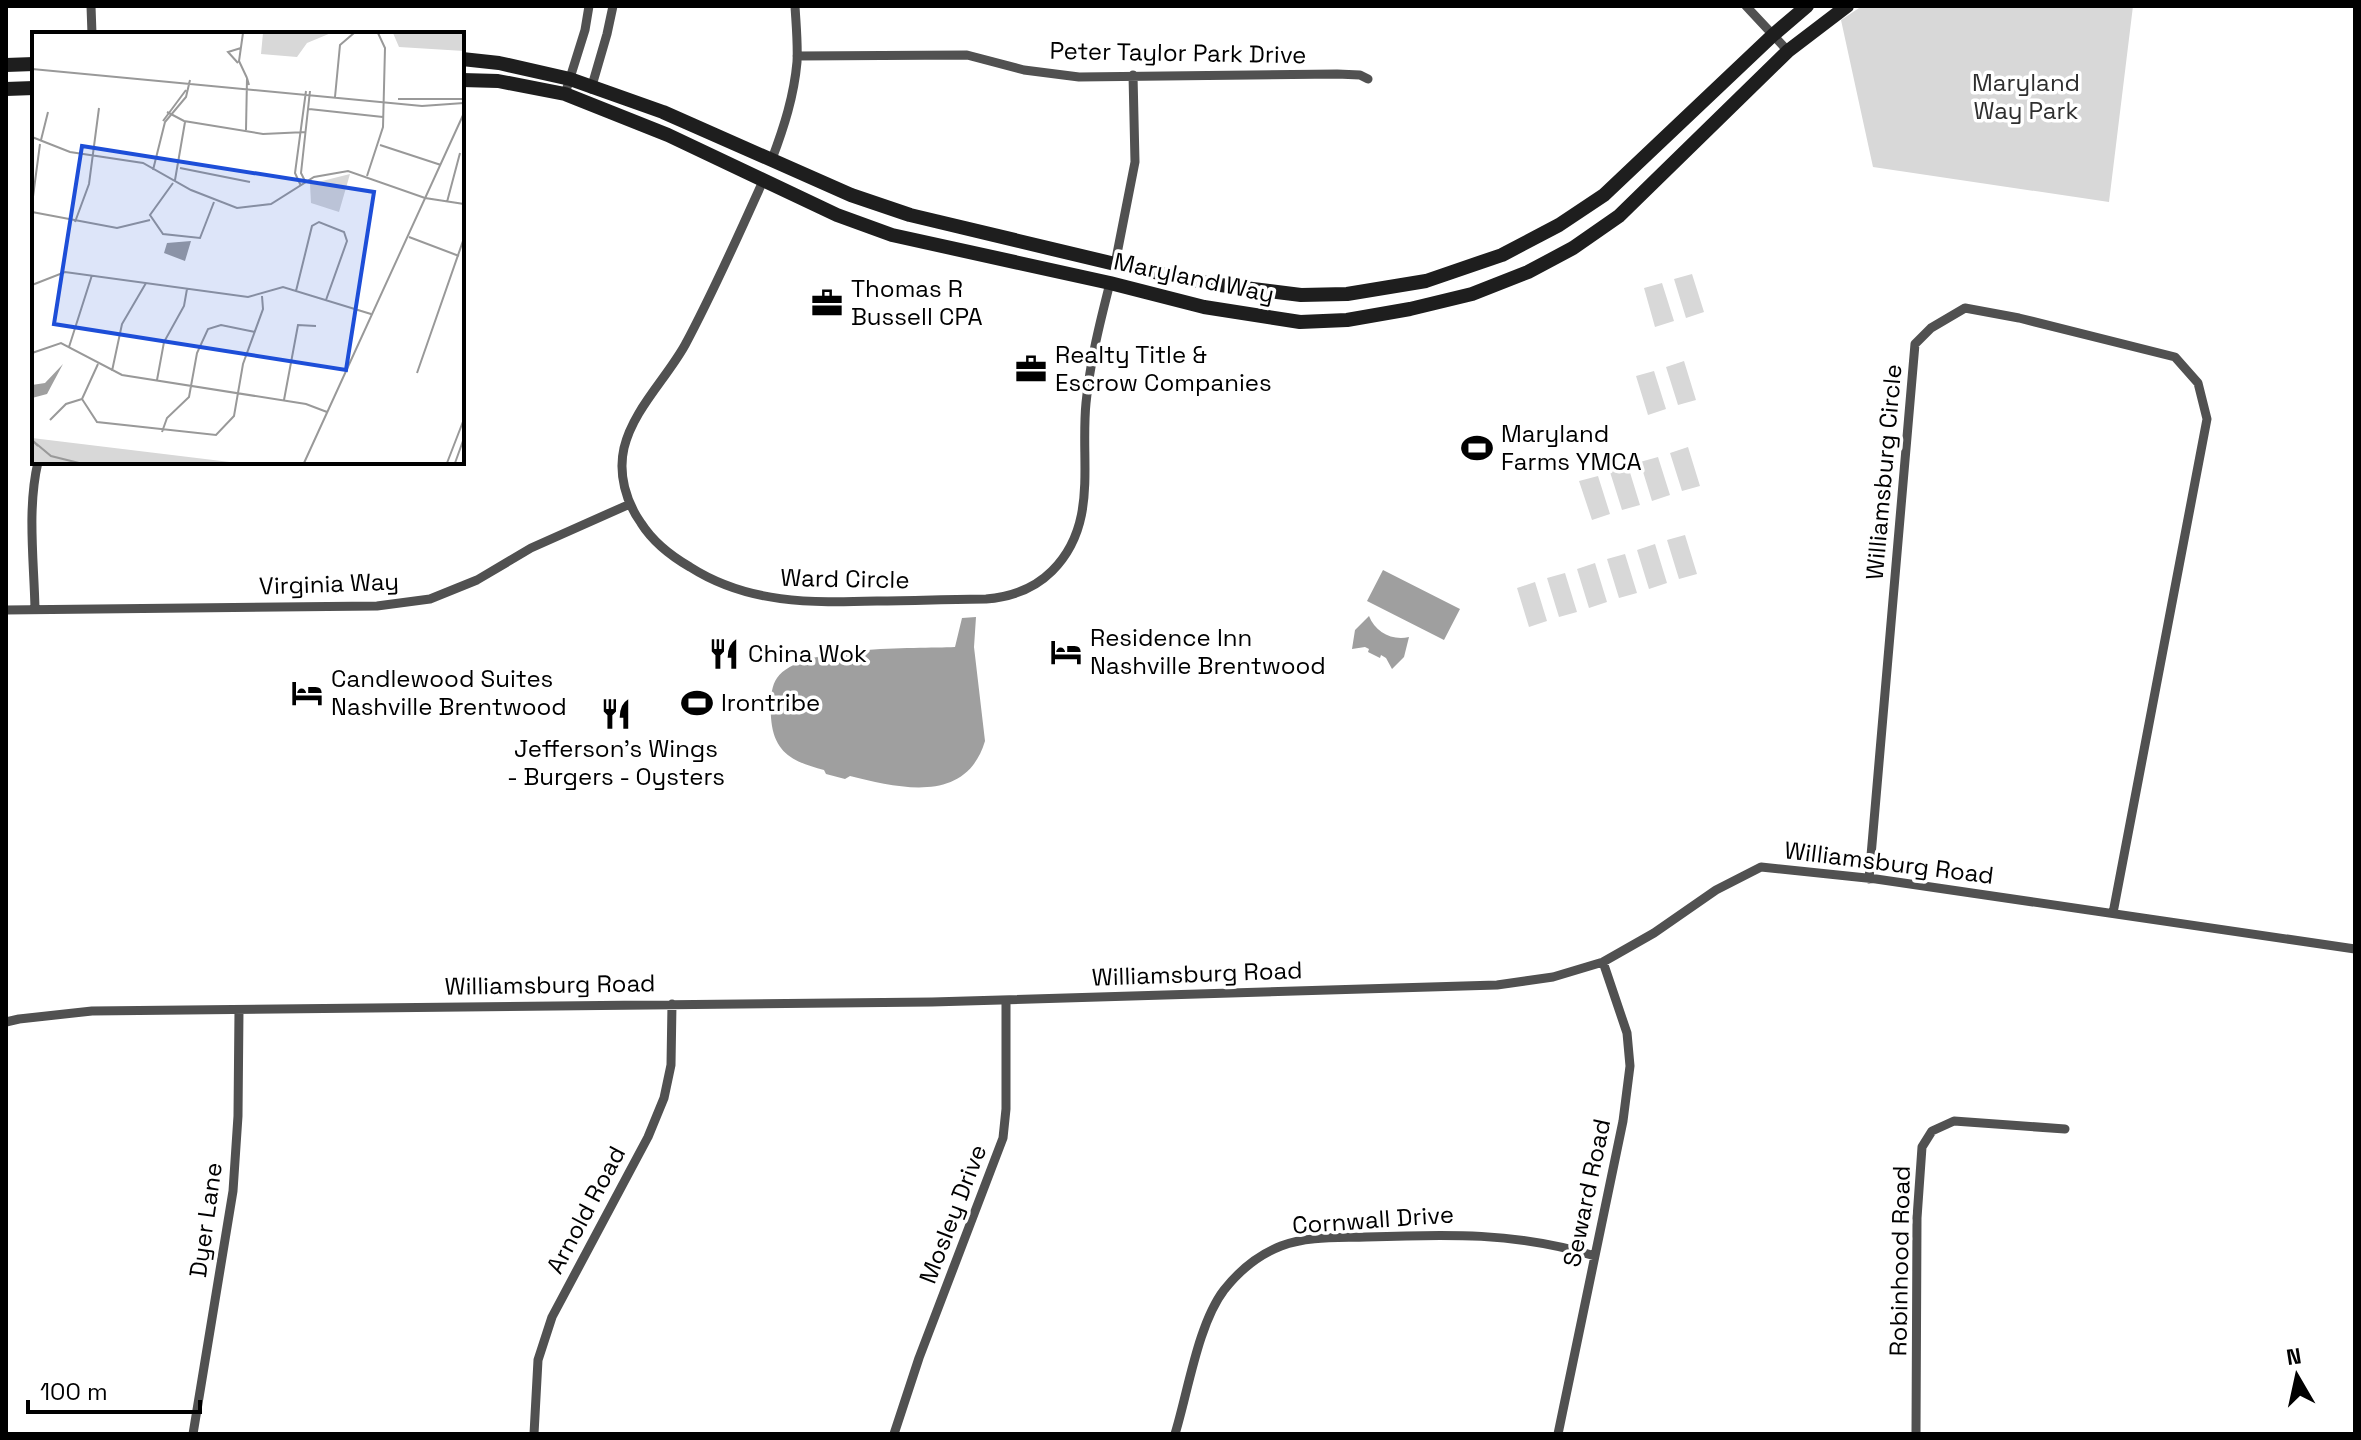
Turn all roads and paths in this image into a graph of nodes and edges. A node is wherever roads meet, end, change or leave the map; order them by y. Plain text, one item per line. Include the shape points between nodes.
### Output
1 (91, 6) edge
2 (589, 6) edge
3 (613, 6) edge
4 (795, 6) edge
5 (1746, 6) edge
6 (1847, 6) edge
7 (1803, 7) edge
8 (1818, 27) junction
9 (92, 32) edge
10 (1773, 35) junction
11 (1788, 51) junction
12 (797, 56) junction
13 (464, 59) edge
14 (32, 64) edge
15 (6, 65) edge
16 (1133, 75) junction
17 (570, 79) junction
18 (1368, 79) dead end
19 (464, 80) edge
20 (591, 87) junction
21 (32, 88) edge
22 (6, 89) edge
23 (565, 94) junction
24 (587, 104) junction
25 (772, 159) junction
26 (763, 181) junction
27 (1620, 181) junction
28 (1636, 201) junction
29 (1531, 240) junction
30 (1115, 264) junction
31 (1543, 265) junction
32 (1110, 283) junction
33 (1301, 295) junction
34 (1300, 322) junction
35 (38, 464) edge
36 (630, 504) junction
37 (35, 609) junction
38 (6, 610) edge
39 (1869, 879) junction
40 (2113, 913) junction
41 (2355, 949) edge
42 (1603, 962) junction
43 (1006, 1000) junction
44 (672, 1004) junction
45 (239, 1010) junction
46 (6, 1022) edge
47 (2065, 1129) dead end
48 (1595, 1256) junction
49 (193, 1434) edge
50 (534, 1434) edge
51 (894, 1434) edge
52 (1175, 1434) edge
53 (1558, 1434) edge
54 (1916, 1434) edge

1 - 9 street
2 - 17 street
3 - 20 street
4 - 12 street
5 - 10 street
6 - 8 main road, Maryland Way
7 - 8 street
7 - 10 main road, Maryland Way
8 - 11 main road, Maryland Way
10 - 11 street
10 - 27 main road, Maryland Way
11 - 28 main road, Maryland Way
12 - 16 street, Peter Taylor Park Drive via 967,55 1079,77
12 - 25 street via 790,105
13 - 17 main road, Maryland Way
14 - 15 main road
16 - 18 street, Peter Taylor Park Drive via 1337,74
16 - 30 street via 1135,162
17 - 20 main road, Maryland Way
17 - 23 street
19 - 23 main road, Maryland Way
20 - 24 street
20 - 25 main road, Maryland Way
21 - 22 main road
23 - 24 main road, Maryland Way
24 - 26 main road, Maryland Way via 668,135
25 - 26 main road
25 - 30 main road, Maryland Way via 910,215
26 - 32 main road, Maryland Way via 892,235
26 - 36 street, Ward Circle via 685,345 631,426 622,463
27 - 28 main road
27 - 29 main road, Maryland Way
28 - 31 main road, Maryland Way
29 - 31 main road
29 - 33 main road, Maryland Way via 1426,281 1347,294
30 - 32 main road
30 - 33 main road, Maryland Way
31 - 34 main road, Maryland Way via 1431,305
32 - 34 main road, Maryland Way via 1204,307
32 - 36 street, Ward Circle via 1086,402 1082,519 1059,564 1028,588 998,598 936,600 805,602 756,596 680,561 651,536
33 - 34 main road
35 - 37 street
36 - 37 street, Virginia Way via 430,599 377,606
37 - 38 street, Virginia Way
39 - 40 street, Williamsburg Road
39 - 40 street, Williamsburg Circle via 1915,344 1965,308 2175,357 2198,383 2207,419
39 - 42 street, Williamsburg Road via 1761,867
40 - 41 street, Williamsburg Road
42 - 43 street, Williamsburg Road via 1553,977 1497,985
42 - 48 street, Seward Road via 1627,1033 1630,1066
43 - 44 street, Williamsburg Road
43 - 51 street, Mosley Drive via 1003,1138
44 - 45 street, Williamsburg Road
44 - 50 street, Arnold Road via 671,1065 664,1098 552,1317 538,1360
45 - 46 street, Williamsburg Road via 92,1011
45 - 49 street, Dyer Lane via 233,1191
47 - 54 street, Robinhood Road via 1954,1121 1932,1131 1922,1147
48 - 52 street, Cornwall Drive via 1467,1234 1318,1238 1282,1246 1254,1261 1214,1306
48 - 53 street, Seward Road

